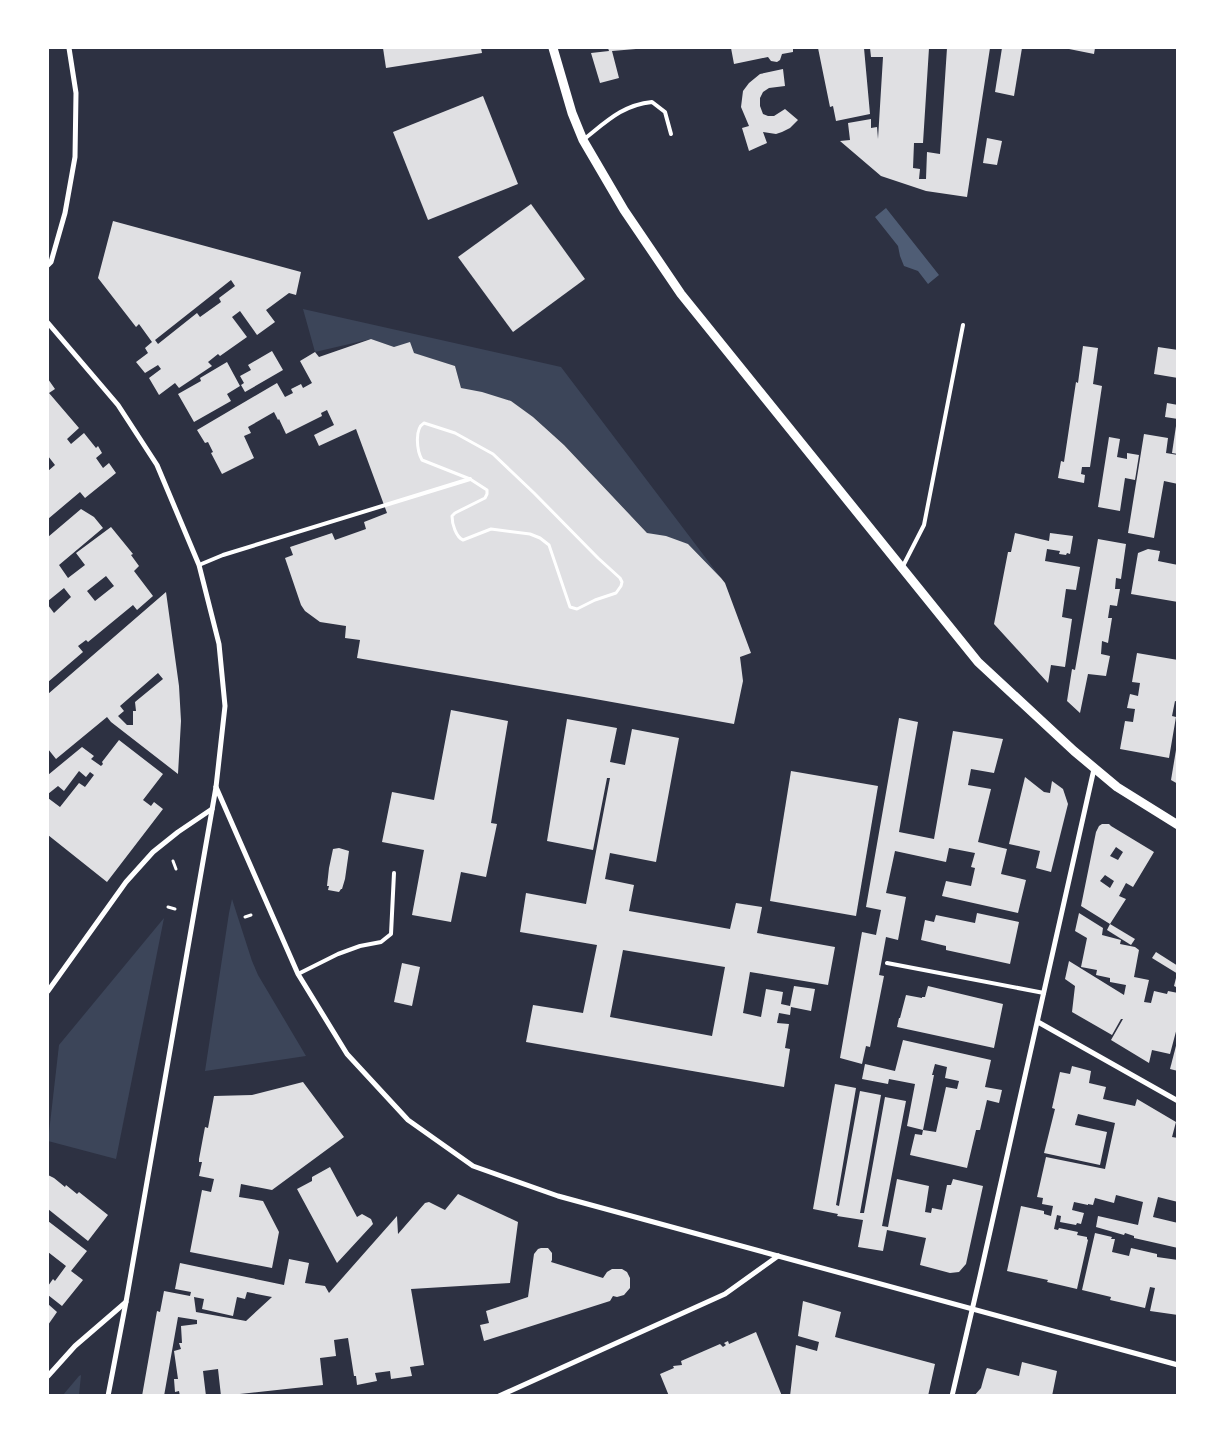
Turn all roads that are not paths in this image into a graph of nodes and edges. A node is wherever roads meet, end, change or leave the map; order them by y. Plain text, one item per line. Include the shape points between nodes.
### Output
1 (69, 48) edge
2 (553, 48) edge
3 (671, 134) dead end
4 (583, 140) junction
5 (48, 265) edge
6 (48, 323) edge
7 (963, 325) dead end
8 (470, 479) road end
9 (199, 565) junction
10 (902, 568) junction
11 (1094, 769) junction
12 (216, 787) junction
13 (212, 809) junction
14 (1178, 825) edge
15 (394, 873) dead end
16 (887, 963) dead end
17 (298, 974) junction
18 (48, 991) edge
19 (1044, 993) junction
20 (1038, 1022) junction
21 (1178, 1101) edge
22 (778, 1256) junction
23 (126, 1302) junction
24 (972, 1309) junction
25 (1178, 1365) edge
26 (48, 1376) edge
27 (108, 1396) edge
28 (498, 1396) edge
29 (952, 1396) edge

1 - 5 street via 76,93 76,157 65,213
2 - 4 street
3 - 4 lane via 666,112 652,102 623,110
4 - 10 street via 624,210 681,294
6 - 9 street via 118,405 157,465
7 - 10 lane via 924,525
8 - 9 lane
9 - 12 street via 219,644 224,706
10 - 11 street via 978,662
11 - 14 street via 1117,788
11 - 19 street
12 - 13 street
12 - 17 street
13 - 18 street via 153,852 126,882
13 - 23 street
15 - 17 lane via 391,934 381,942 338,954
16 - 19 lane
17 - 22 street via 347,1054 408,1120 473,1166 558,1196
19 - 20 street
20 - 21 street
20 - 24 street
22 - 24 street
22 - 28 street via 724,1294
23 - 26 street via 75,1346
23 - 27 street
24 - 25 street
24 - 29 street

